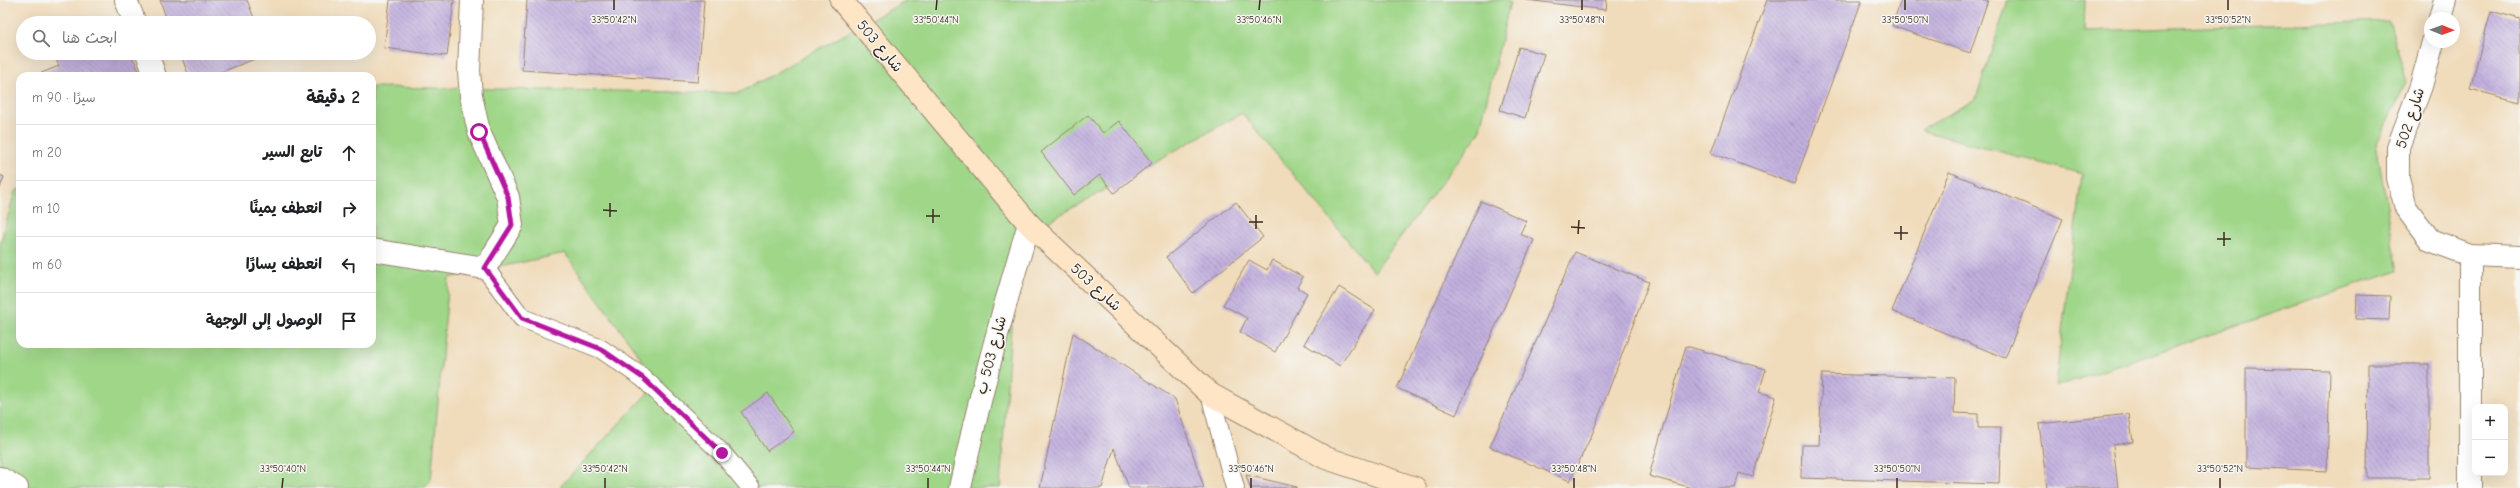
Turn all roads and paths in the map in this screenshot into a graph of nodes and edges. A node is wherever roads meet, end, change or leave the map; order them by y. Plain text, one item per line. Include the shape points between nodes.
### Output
1 (126, 0) edge
2 (472, 0) edge
3 (841, 0) edge
4 (2445, 0) edge
5 (2442, 12) edge
6 (132, 16) edge
7 (2431, 48) edge
8 (149, 60) edge
9 (154, 72) edge
10 (1029, 224) junction
11 (376, 251) edge
12 (2470, 255) junction
13 (2520, 257) edge
14 (485, 268) junction
15 (1210, 394) junction
16 (0, 478) edge
17 (17, 488) edge
18 (751, 488) edge
19 (960, 488) edge
20 (1235, 488) edge
21 (1415, 488) edge
22 (2470, 488) edge

1 - 6 street
2 - 14 street via 469,72 471,96 479,132 508,197 512,225
3 - 10 street, شارع 503
4 - 5 street
7 - 12 street, شارع 502 via 2421,86 2398,147 2398,178 2406,208 2430,240
8 - 9 street
10 - 15 street, شارع 503
10 - 19 street, شارع 503 ب via 1004,305
11 - 14 street
12 - 13 street, شارع 502
12 - 22 street
14 - 18 lane via 522,318 601,349 643,378 722,453
15 - 20 lane
15 - 21 street, شارع 503 via 1326,458
16 - 17 street

